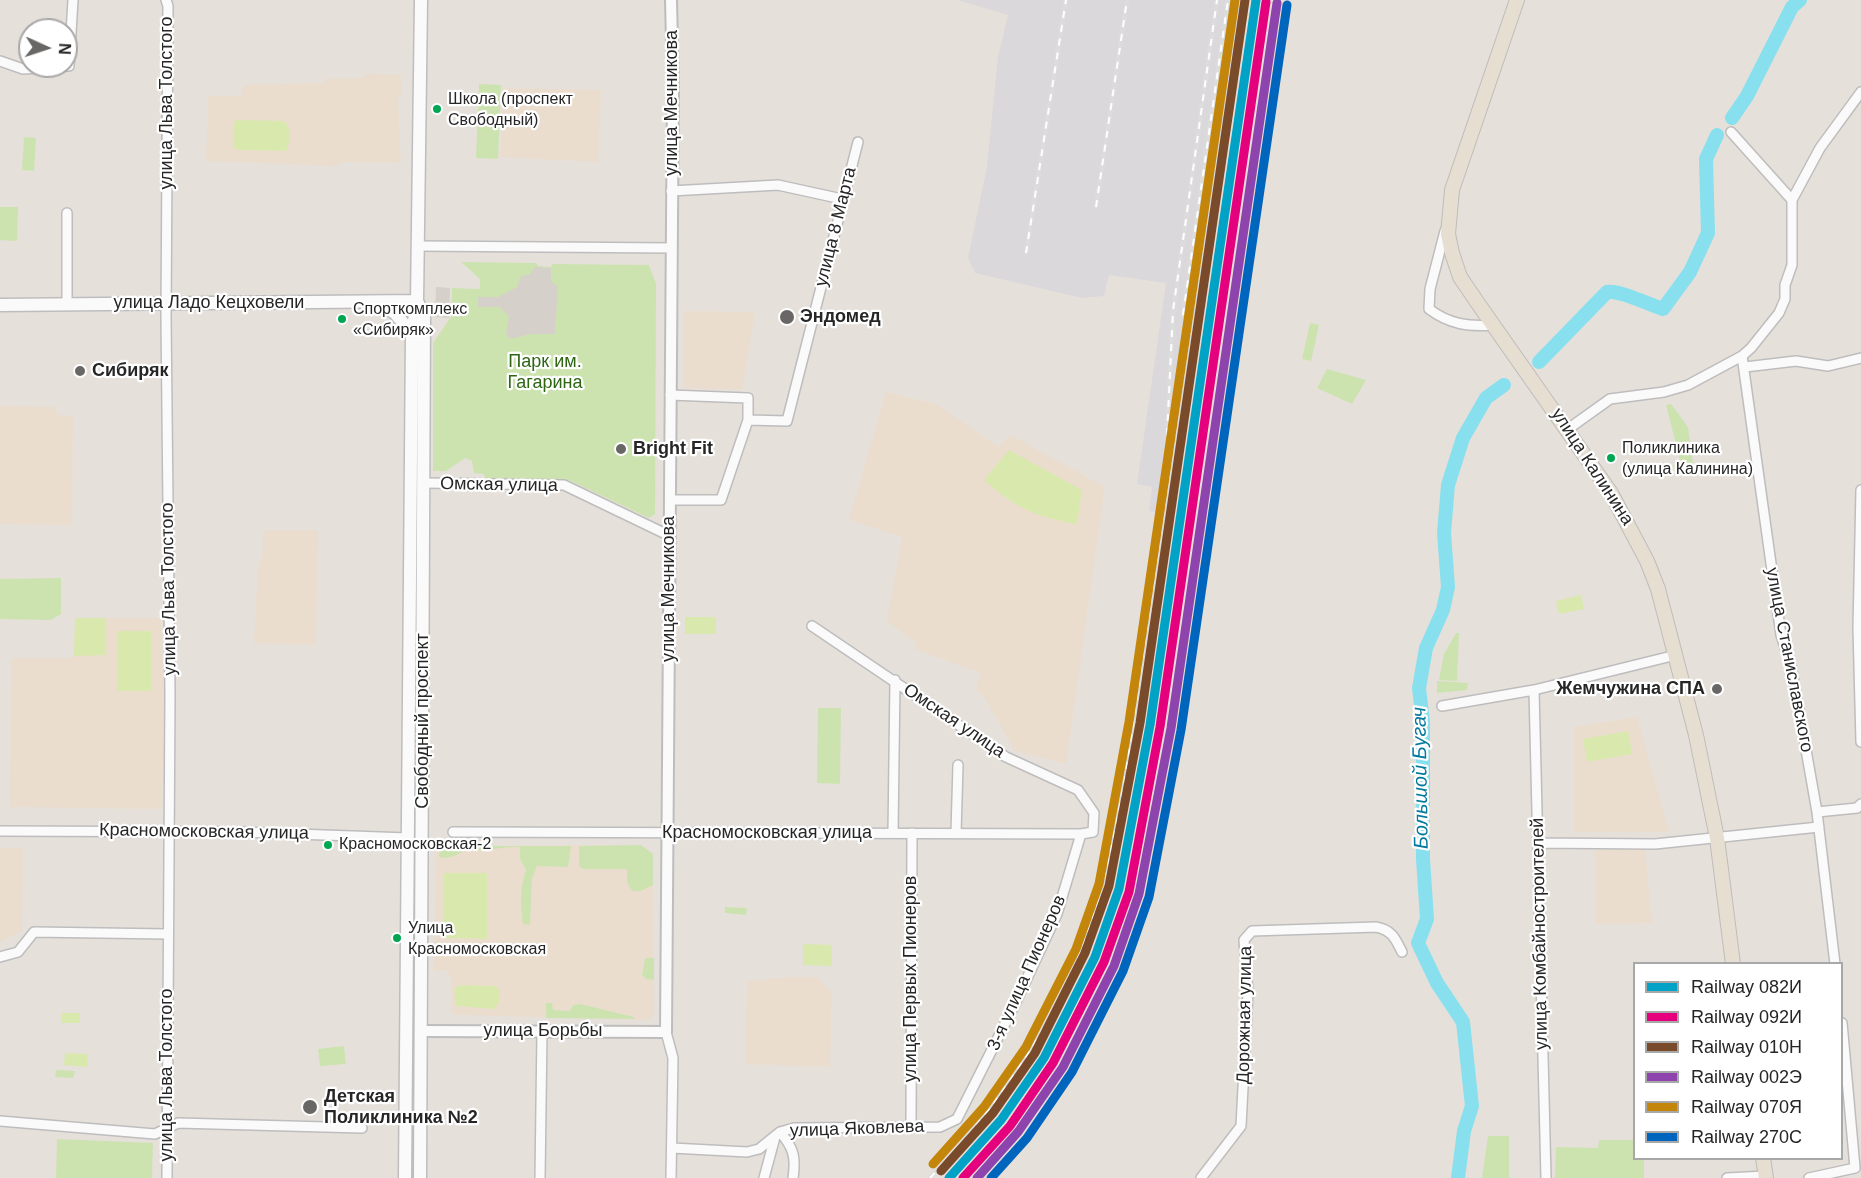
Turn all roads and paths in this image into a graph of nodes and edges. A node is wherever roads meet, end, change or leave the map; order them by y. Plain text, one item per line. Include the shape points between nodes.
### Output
1 (73, 0) edge
2 (166, 0) edge
3 (421, 0) edge
4 (671, 0) edge
5 (1517, 0) edge
6 (0, 61) edge
7 (1861, 92) edge
8 (1731, 132) dead end
9 (858, 142) dead end
10 (671, 191) junction
11 (843, 199) junction
12 (1792, 200) junction
13 (68, 213) dead end
14 (1448, 217) junction
15 (418, 246) junction
16 (671, 248) junction
17 (417, 301) junction
18 (374, 302) junction
19 (67, 303) junction
20 (166, 303) junction
21 (0, 304) edge
22 (1493, 325) junction
23 (412, 334) junction
24 (1742, 356) junction
25 (1861, 358) edge
26 (1745, 367) junction
27 (670, 395) junction
28 (748, 420) junction
29 (1568, 429) junction
30 (419, 483) junction
31 (1861, 490) edge
32 (670, 500) junction
33 (670, 536) junction
34 (812, 626) dead end
35 (1676, 655) junction
36 (895, 680) junction
37 (1534, 690) junction
38 (1442, 706) dead end
39 (1861, 742) edge
40 (958, 765) dead end
41 (1859, 806) edge
42 (1817, 812) junction
43 (1094, 813) joint
44 (1819, 827) junction
45 (0, 831) edge
46 (169, 831) junction
47 (453, 832) dead end
48 (665, 833) junction
49 (894, 833) junction
50 (912, 833) junction
51 (956, 833) junction
52 (1080, 834) junction
53 (408, 838) junction
54 (1717, 838) junction
55 (422, 840) junction
56 (1539, 843) junction
57 (167, 934) junction
58 (1402, 952) dead end
59 (0, 957) edge
60 (1733, 962) edge
61 (1834, 962) edge
62 (420, 1030) junction
63 (542, 1031) junction
64 (666, 1032) junction
65 (1843, 1034) edge
66 (0, 1121) edge
67 (910, 1126) junction
68 (940, 1127) joint
69 (168, 1128) junction
70 (362, 1128) dead end
71 (777, 1134) junction
72 (672, 1148) junction
73 (1763, 1160) edge
74 (1766, 1177) edge
75 (167, 1178) edge
76 (405, 1178) edge
77 (420, 1178) edge
78 (540, 1178) edge
79 (671, 1178) edge
80 (764, 1178) edge
81 (793, 1178) edge
82 (1201, 1178) edge
83 (1546, 1178) edge
84 (1727, 1178) edge
85 (1809, 1178) edge

1 - 6 street via 69,66 23,69
2 - 20 street, улица Льва Толстого
3 - 15 main road, Свободный проспект
4 - 10 street, улица Мечникова
5 - 14 main road, улица Калинина via 1452,190
7 - 12 street via 1820,148
8 - 12 street
9 - 11 street, улица 8 Марта
10 - 11 street via 778,185
10 - 16 street, улица Мечникова
11 - 28 street, улица 8 Марта via 787,421
12 - 24 street via 1792,265 1783,306
13 - 19 street
14 - 22 main road, улица Калинина via 1452,253 1461,277
14 - 22 street via 1430,289 1429,309 1443,320 1472,327
15 - 16 street
15 - 17 main road, Свободный проспект
16 - 27 street, улица Мечникова
17 - 18 main road, улица Ладо Кецховели
17 - 23 main road, Свободный проспект
17 - 30 main road, Свободный проспект via 424,316
18 - 20 main road, улица Ладо Кецховели
18 - 23 main road via 395,313
19 - 20 main road, улица Ладо Кецховели
19 - 21 main road, улица Ладо Кецховели
20 - 46 street, улица Льва Толстого
22 - 29 main road, улица Калинина
23 - 30 main road, Свободный проспект
24 - 26 street, улица Станиславского
24 - 29 street via 1688,385 1610,399
25 - 26 street via 1828,366 1796,361
26 - 42 street, улица Станиславского via 1781,635 1791,664
27 - 28 street via 748,398
27 - 32 street, улица Мечникова
28 - 32 street via 721,500
29 - 35 main road, улица Калинина via 1634,532 1658,589
30 - 33 street, Омская улица via 564,485
30 - 53 main road, Свободный проспект
30 - 55 main road, Свободный проспект
31 - 39 street
32 - 33 street, улица Мечникова
33 - 48 street, улица Мечникова
34 - 36 street, Омская улица
35 - 37 street
35 - 54 main road, улица Калинина
36 - 43 street, Омская улица via 1006,757 1078,790
36 - 49 street
37 - 38 street
37 - 56 street, улица Комбайностроителей
40 - 51 street
41 - 42 street
42 - 44 street, улица Станиславского
43 - 52 street, 3-я улица Пионеров via 1093,832
44 - 54 street
44 - 61 street, улица Станиславского
45 - 46 street, Красномосковская улица
46 - 53 street, Красномосковская улица
46 - 57 street, улица Льва Толстого
47 - 48 street, Красномосковская улица
48 - 49 street, Красномосковская улица
48 - 64 street, улица Мечникова
49 - 50 street, Красномосковская улица
50 - 51 street, Красномосковская улица
50 - 67 street, улица Первых Пионеров
51 - 52 street, Красномосковская улица
52 - 68 street, 3-я улица Пионеров via 1056,914 1015,1004 957,1119
53 - 55 main road
53 - 76 main road, Свободный проспект
54 - 56 street via 1655,844
54 - 60 main road, улица Калинина
55 - 62 main road, Свободный проспект
56 - 83 street, улица Комбайностроителей
57 - 59 street via 34,932 18,952
57 - 69 street, улица Льва Толстого
58 - 82 street, Дорожная улица via 1393,934 1376,927 1252,931 1244,940 1248,992 1241,1126
62 - 63 street, улица Борьбы
62 - 77 main road, Свободный проспект
63 - 64 street, улица Борьбы
63 - 78 street
64 - 72 street, улица Мечникова via 673,1058
65 - 85 street via 1855,1168
66 - 69 street via 155,1134
67 - 68 street, улица Яковлева
67 - 71 street, улица Яковлева via 794,1128
69 - 70 street via 178,1123
69 - 75 street, улица Льва Толстого
71 - 72 street, улица Яковлева via 759,1149 747,1152
71 - 80 street
71 - 81 street via 792,1146
72 - 79 street, улица Мечникова
73 - 74 main road
74 - 84 street

